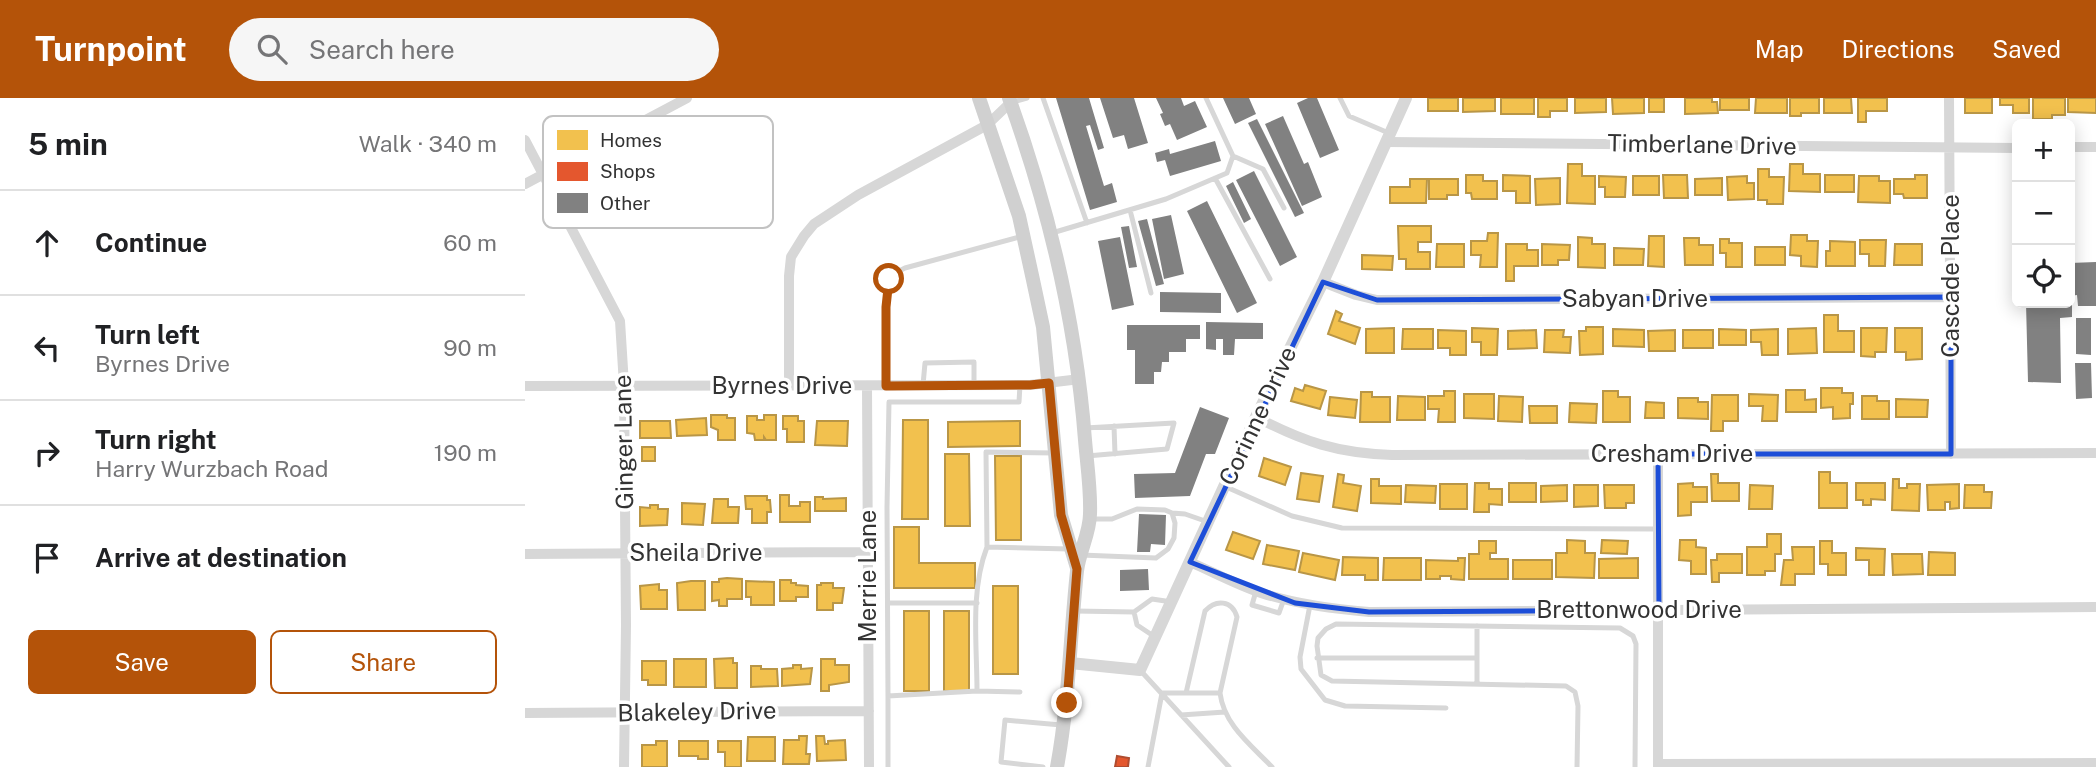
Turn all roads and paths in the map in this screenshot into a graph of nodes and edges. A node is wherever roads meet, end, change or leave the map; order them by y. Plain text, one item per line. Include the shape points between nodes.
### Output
1 (687, 98) edge
2 (979, 98) edge
3 (1027, 98) edge
4 (1043, 98) edge
5 (1206, 98) edge
6 (1340, 98) edge
7 (1406, 98) edge
8 (1949, 98) edge
9 (1009, 100) edge
10 (653, 116) edge
11 (987, 125) junction
12 (1389, 138) junction
13 (525, 140) edge
14 (2075, 147) edge
15 (2096, 147) edge
16 (1950, 148) junction
17 (2012, 148) edge
18 (1233, 156) junction
19 (543, 174) joint
20 (1215, 178) junction
21 (525, 184) edge
22 (1284, 208) dead end
23 (1130, 210) junction
24 (1087, 223) junction
25 (571, 228) edge
26 (1052, 233) junction
27 (1023, 236) junction
28 (1270, 279) dead end
29 (1323, 282) junction
30 (1151, 293) dead end
31 (1951, 297) junction
32 (1080, 379) junction
33 (1049, 383) junction
34 (624, 385) junction
35 (923, 385) junction
36 (974, 385) junction
37 (1020, 385) junction
38 (525, 386) edge
39 (789, 386) junction
40 (867, 386) junction
41 (886, 386) junction
42 (1256, 417) junction
43 (1114, 426) junction
44 (1084, 428) junction
45 (1055, 453) junction
46 (2096, 453) edge
47 (1115, 454) junction
48 (1658, 454) junction
49 (1951, 454) junction
50 (1087, 456) junction
51 (1224, 486) junction
52 (1172, 513) junction
53 (1090, 519) junction
54 (1208, 522) junction
55 (1658, 529) junction
56 (987, 547) junction
57 (868, 552) junction
58 (525, 554) edge
59 (625, 554) junction
60 (1076, 558) junction
61 (1190, 562) junction
62 (1256, 591) junction
63 (1284, 599) junction
64 (1172, 602) junction
65 (888, 603) junction
66 (977, 603) junction
67 (1310, 605) junction
68 (2096, 607) edge
69 (1658, 610) junction
70 (1075, 611) junction
71 (1134, 612) junction
72 (1476, 626) junction
73 (1156, 637) junction
74 (1317, 658) junction
75 (1477, 658) junction
76 (1070, 663) junction
77 (1140, 670) junction
78 (1477, 684) junction
79 (977, 691) junction
80 (1020, 692) dead end
81 (1220, 692) junction
82 (1162, 693) junction
83 (1186, 693) junction
84 (888, 696) junction
85 (1446, 708) dead end
86 (869, 711) junction
87 (1225, 712) junction
88 (525, 713) edge
89 (624, 713) junction
90 (1181, 715) junction
91 (1065, 725) junction
92 (2096, 763) edge
93 (1658, 765) edge
94 (624, 767) edge
95 (869, 767) edge
96 (888, 767) edge
97 (1043, 767) edge
98 (1057, 767) edge
99 (1148, 767) edge
100 (1229, 767) edge
101 (1272, 767) edge
102 (1577, 767) edge
103 (1635, 767) edge

1 - 10 street
2 - 11 main road
3 - 9 lane
4 - 24 lane
5 - 18 lane
6 - 12 lane via 1349,116
7 - 12 street, Corinne Drive
8 - 16 street, Cascade Place
9 - 11 street
9 - 26 main road
11 - 27 main road
11 - 39 street via 858,195 814,224 804,236 791,257 789,276
12 - 16 street, Timberlane Drive
12 - 29 street, Corinne Drive
13 - 19 street, Ginger Lane
14 - 15 street
16 - 17 street, Timberlane Drive
16 - 31 street, Cascade Place
18 - 20 lane via 1227,173
18 - 22 lane via 1263,169
19 - 21 street
20 - 23 lane
20 - 28 lane
23 - 24 lane
23 - 30 lane
24 - 26 lane
25 - 34 street, Ginger Lane via 619,321
26 - 32 main road
27 - 33 main road via 1043,327
27 - 41 lane via 893,274 887,286
29 - 31 street, Sabyan Drive via 1377,300
29 - 42 street, Corinne Drive
31 - 49 street, Cascade Place
32 - 33 street, Byrnes Drive
32 - 44 main road
33 - 37 street, Byrnes Drive
33 - 45 main road
34 - 38 street, Byrnes Drive
34 - 39 street, Byrnes Drive
34 - 59 street, Ginger Lane
35 - 36 street, Byrnes Drive
35 - 36 lane via 925,363 974,362
35 - 41 street, Byrnes Drive
36 - 37 street, Byrnes Drive
37 - 65 lane via 1019,402 889,402
39 - 40 street, Byrnes Drive
40 - 41 street, Byrnes Drive
40 - 57 street, Merrie Lane
42 - 48 street, Cresham Drive via 1313,444 1365,454
42 - 51 street, Corinne Drive
43 - 44 lane
43 - 47 lane
43 - 47 lane via 1174,423 1167,449
44 - 50 main road
45 - 56 lane via 986,452
45 - 60 main road via 1061,515
46 - 49 street, Cresham Drive
47 - 50 lane
48 - 49 street, Cresham Drive
48 - 55 street
50 - 53 main road
51 - 54 street, Corinne Drive
51 - 55 lane via 1292,516 1342,528
52 - 53 lane via 1137,509 1112,519
52 - 54 lane
52 - 60 lane via 1174,538 1156,558
53 - 60 main road
54 - 61 street, Corinne Drive
55 - 69 street
56 - 60 lane
56 - 66 lane via 979,567
57 - 59 street, Sheila Drive
57 - 86 street, Merrie Lane
58 - 59 street, Sheila Drive
59 - 89 street, Ginger Lane
60 - 70 main road
61 - 62 street, Brettonwood Drive
61 - 64 street, Corinne Drive
62 - 63 street, Brettonwood Drive
62 - 63 lane via 1252,606 1279,613
63 - 67 street, Brettonwood Drive
64 - 71 lane via 1153,599
64 - 73 street, Corinne Drive
65 - 66 lane
65 - 84 lane
66 - 79 lane
67 - 69 street, Brettonwood Drive via 1369,612
67 - 85 lane via 1301,669 1325,700 1345,706
68 - 69 street, Brettonwood Drive
69 - 93 street
70 - 71 lane
70 - 76 main road
71 - 73 lane via 1137,625
72 - 74 lane via 1336,624 1318,638
72 - 75 lane
72 - 103 lane via 1620,628 1633,636
73 - 77 street, Corinne Drive
74 - 75 lane
74 - 78 lane via 1321,675 1332,681
75 - 78 lane
76 - 77 street
76 - 91 main road
77 - 82 lane
78 - 102 lane via 1566,685 1575,692 1579,706
79 - 80 lane
79 - 84 lane
81 - 83 lane
81 - 83 lane via 1237,617 1225,603 1215,603 1205,611
81 - 87 lane
82 - 83 lane
82 - 90 lane
82 - 99 lane
84 - 96 lane
86 - 89 street, Blakeley Drive
86 - 95 street, Merrie Lane
87 - 90 lane
87 - 101 lane
88 - 89 street, Blakeley Drive
89 - 94 street, Ginger Lane
90 - 100 lane
91 - 97 lane via 1006,720 1001,762
91 - 98 main road
92 - 93 street

